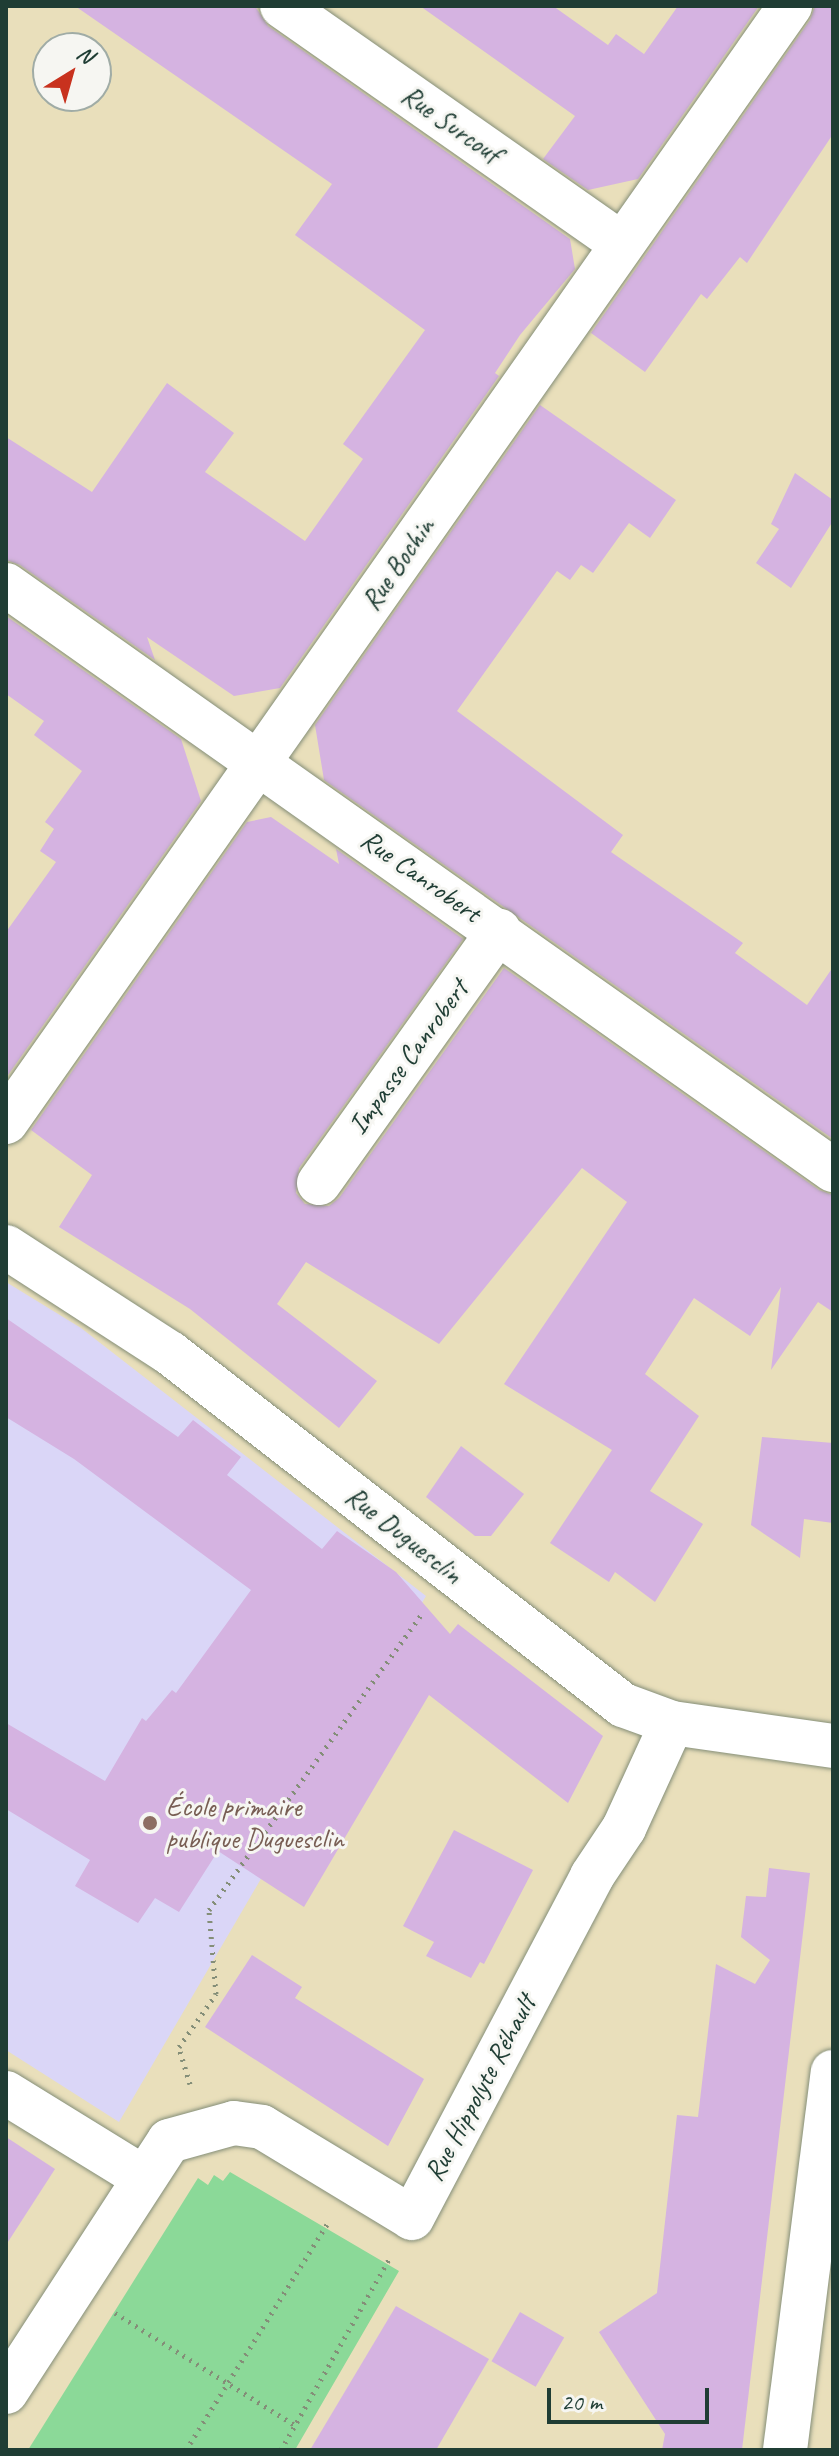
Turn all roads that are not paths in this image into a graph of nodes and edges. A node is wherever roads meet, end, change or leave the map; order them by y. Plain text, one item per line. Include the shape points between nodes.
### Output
1 (282, 6) edge
2 (790, 6) edge
3 (620, 243) junction
4 (6, 585) edge
5 (259, 763) junction
6 (499, 931) junction
7 (6, 1122) edge
8 (833, 1170) edge
9 (319, 1183) dead end
10 (6, 1247) edge
11 (672, 1723) junction
12 (833, 1746) edge
13 (833, 2072) edge
14 (6, 2093) edge
15 (144, 2178) junction
16 (6, 2392) edge
17 (785, 2450) edge

1 - 3 street, Rue Surcouf
2 - 3 street, Rue Bochin
3 - 5 street, Rue Bochin
4 - 5 street, Rue Canrobert
5 - 6 street, Rue Canrobert
5 - 7 street, Rue Bochin
6 - 8 street, Rue Canrobert
6 - 9 street, Impasse Canrobert
10 - 11 street, Rue Duguesclin via 170,1353 623,1705
11 - 12 street, Rue Duguesclin
11 - 15 street, Rue Hippolyte Réhault via 624,1828 592,1876 412,2218 262,2127 234,2123 169,2141
13 - 17 street
14 - 15 street
15 - 16 street

